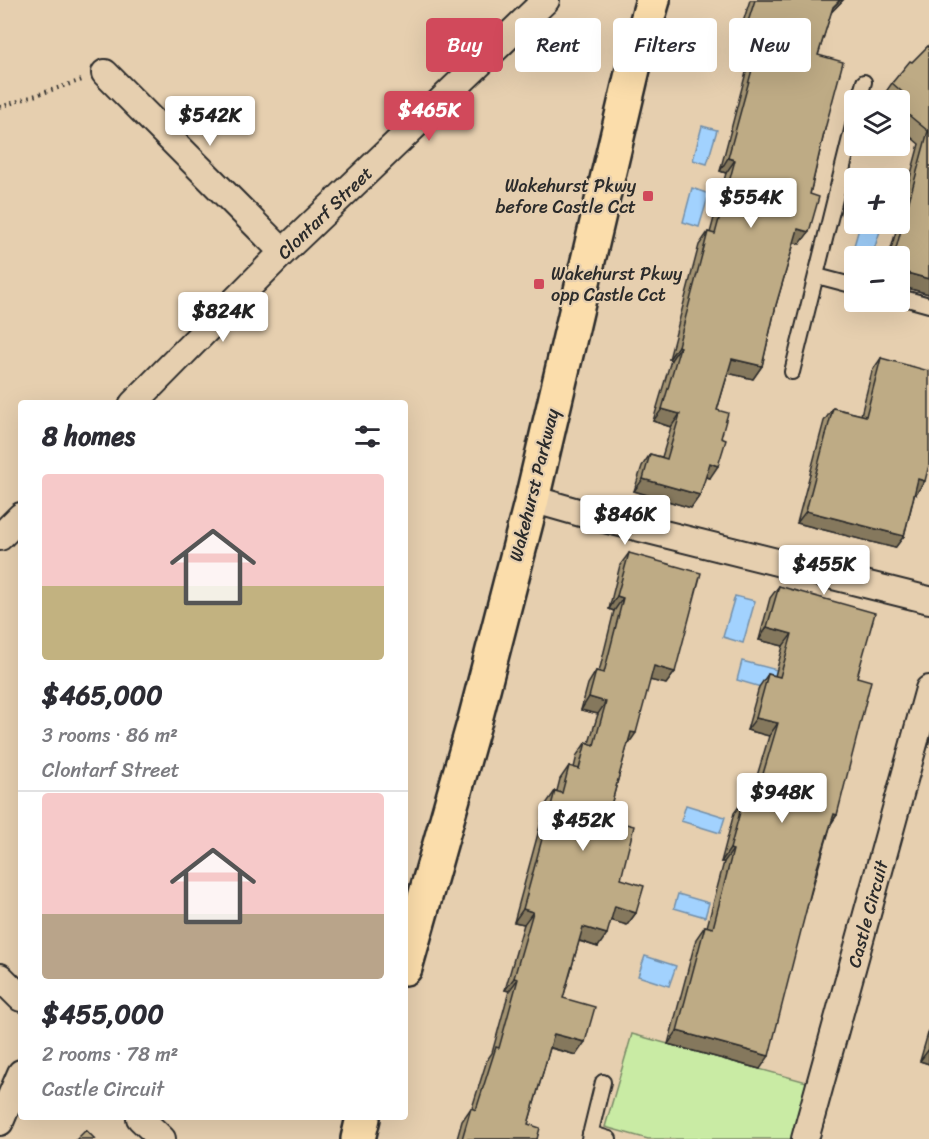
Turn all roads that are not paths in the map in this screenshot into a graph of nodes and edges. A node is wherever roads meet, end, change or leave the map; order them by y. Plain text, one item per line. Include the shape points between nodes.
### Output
1 (546, 0) edge
2 (653, 0) edge
3 (105, 73) road end
4 (864, 82) dead end
5 (862, 90) edge
6 (846, 156) edge
7 (283, 252) junction
8 (817, 276) junction
9 (844, 283) edge
10 (910, 299) edge
11 (929, 304) edge
12 (792, 372) dead end
13 (137, 400) edge
14 (532, 499) junction
15 (18, 519) edge
16 (0, 537) edge
17 (929, 600) edge
18 (929, 689) edge
19 (408, 957) edge
20 (0, 978) edge
21 (18, 995) edge
22 (18, 1080) edge
23 (603, 1082) dead end
24 (142, 1120) edge
25 (363, 1120) edge
26 (0, 1122) edge
27 (590, 1136) edge
28 (162, 1139) edge
29 (358, 1139) edge
30 (609, 1139) edge
31 (805, 1139) edge

1 - 7 street, Clontarf Street
2 - 14 main road, Wakehurst Parkway via 633,69
3 - 7 street
4 - 5 lane
6 - 8 lane
7 - 13 street, Clontarf Street
8 - 9 lane
8 - 12 lane
10 - 11 lane
14 - 17 street
14 - 19 main road, Wakehurst Parkway
15 - 16 street
18 - 31 street, Castle Circuit
20 - 21 street
22 - 26 street
23 - 27 lane
24 - 28 street
25 - 29 main road
27 - 30 lane

